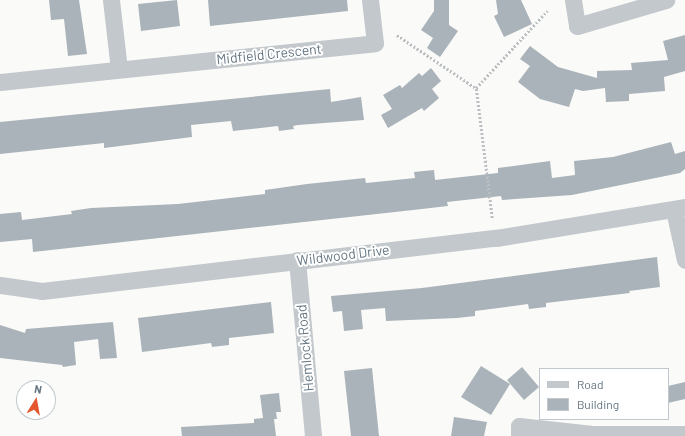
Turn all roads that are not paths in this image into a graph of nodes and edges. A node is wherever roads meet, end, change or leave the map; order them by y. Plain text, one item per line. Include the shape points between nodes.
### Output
1 (111, 0) edge
2 (370, 0) edge
3 (573, 0) edge
4 (666, 0) edge
5 (119, 69) junction
6 (0, 82) edge
7 (680, 209) edge
8 (297, 260) junction
9 (685, 260) edge
10 (0, 285) edge
11 (685, 434) edge
12 (313, 436) edge
13 (519, 436) edge

1 - 5 street
2 - 5 street, Midfield Crescent via 375,43
3 - 4 street via 577,26
5 - 6 street, Midfield Crescent
7 - 8 street, Wildwood Drive via 496,238
7 - 9 street
8 - 10 street, Wildwood Drive via 42,291
8 - 12 street, Hemlock Road
11 - 13 street via 593,434 519,426

